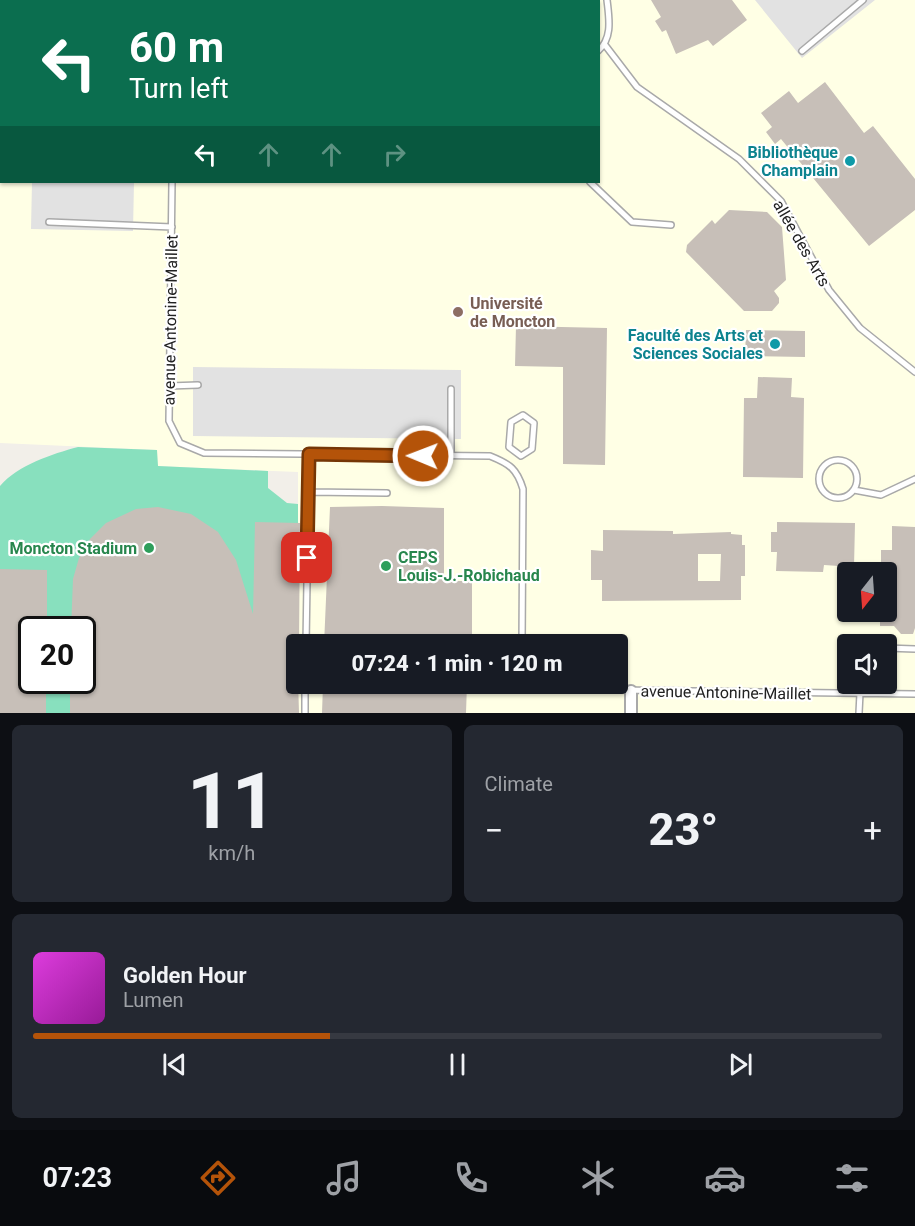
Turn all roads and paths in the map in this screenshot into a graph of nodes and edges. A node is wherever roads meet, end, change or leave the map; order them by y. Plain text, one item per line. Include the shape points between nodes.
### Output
1 (607, 0) edge
2 (863, 0) edge
3 (605, 45) junction
4 (600, 49) edge
5 (802, 51) dead end
6 (172, 183) edge
7 (591, 183) edge
8 (49, 222) dead end
9 (671, 225) dead end
10 (172, 227) junction
11 (915, 372) edge
12 (198, 385) dead end
13 (169, 386) junction
14 (451, 389) dead end
15 (514, 453) junction
16 (309, 454) junction
17 (451, 456) junction
18 (508, 463) junction
19 (915, 479) edge
20 (854, 490) junction
21 (309, 492) junction
22 (387, 493) dead end
23 (306, 634) edge
24 (522, 634) edge
25 (897, 648) edge
26 (915, 649) edge
27 (628, 691) edge
28 (631, 691) junction
29 (837, 693) edge
30 (305, 694) edge
31 (860, 694) edge
32 (897, 694) edge
33 (915, 694) edge
34 (305, 713) edge
35 (631, 713) edge
36 (859, 713) edge

1 - 3 lane via 609,25
2 - 5 lane
3 - 4 lane
3 - 11 lane, allée des Arts via 637,87 739,159 781,201 829,290 860,328
6 - 10 lane, avenue Antonine-Maillet
7 - 9 lane via 632,222
8 - 10 lane
10 - 13 lane, avenue Antonine-Maillet
12 - 13 lane
13 - 16 lane, avenue Antonine-Maillet via 169,421 180,443 204,453
14 - 17 lane
15 - 15 lane via 509,447 511,422 516,417 529,417 534,423 532,448 521,456
15 - 18 lane
16 - 17 lane, avenue Antonine-Maillet
16 - 21 lane
17 - 18 lane, avenue Antonine-Maillet via 490,456
18 - 24 lane via 518,472 523,489
19 - 20 lane via 881,495
20 - 20 lane via 857,478 852,466 835,460 824,467 820,484 827,494 844,497
21 - 22 lane
21 - 23 lane
25 - 26 lane
27 - 28 lane, avenue Antonine-Maillet
28 - 29 lane, avenue Antonine-Maillet
28 - 35 street
30 - 34 lane
31 - 36 lane
32 - 33 lane, avenue Antonine-Maillet

